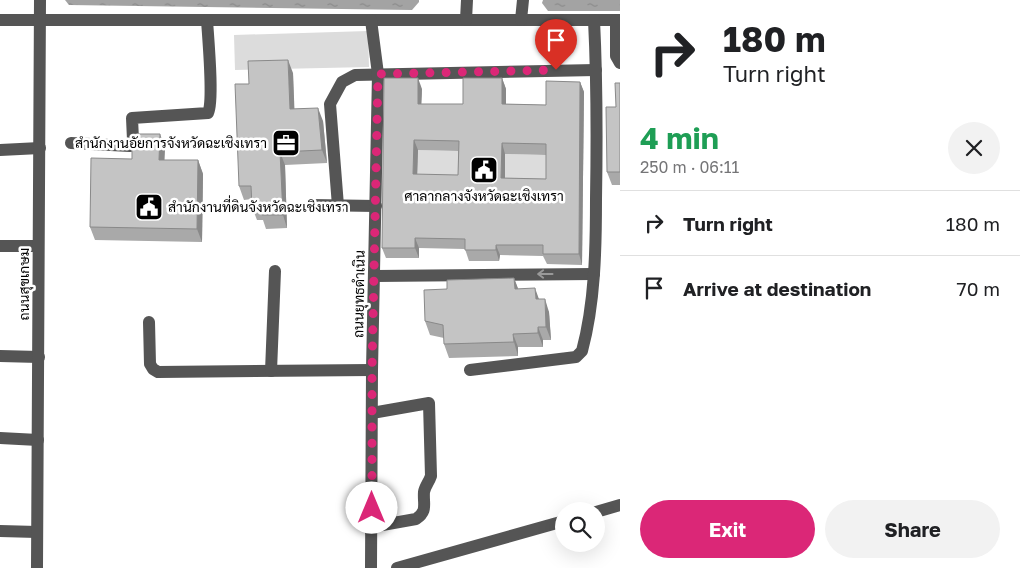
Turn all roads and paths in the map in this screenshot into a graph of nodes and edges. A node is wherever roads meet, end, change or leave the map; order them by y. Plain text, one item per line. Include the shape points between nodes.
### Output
1 (40, 0) edge
2 (466, 0) edge
3 (522, 0) edge
4 (0, 20) edge
5 (40, 20) junction
6 (207, 20) junction
7 (371, 20) junction
8 (466, 20) junction
9 (522, 20) junction
10 (594, 20) junction
11 (618, 20) edge
12 (620, 63) edge
13 (596, 70) junction
14 (378, 74) junction
15 (71, 143) dead end
16 (40, 148) junction
17 (0, 150) edge
18 (311, 205) dead end
19 (338, 206) junction
20 (376, 206) junction
21 (0, 246) edge
22 (38, 246) junction
23 (275, 271) dead end
24 (594, 274) junction
25 (375, 276) junction
26 (149, 322) dead end
27 (0, 356) edge
28 (39, 358) junction
29 (372, 370) junction
30 (470, 370) dead end
31 (271, 371) junction
32 (372, 413) junction
33 (0, 438) edge
34 (38, 440) junction
35 (620, 505) edge
36 (605, 509) edge
37 (555, 524) edge
38 (371, 527) junction
39 (0, 531) edge
40 (37, 532) junction
41 (37, 568) edge
42 (371, 568) edge
43 (397, 568) edge

1 - 5 street, ถนนสุขเกษม
2 - 8 street
3 - 9 street
4 - 5 street
5 - 6 street
5 - 16 street, ถนนสุขเกษม
6 - 7 street
6 - 15 street via 208,113 132,118 133,140 130,146
7 - 8 street
7 - 14 street, ถนนยุทธดำเนิน
8 - 9 street
9 - 10 street
10 - 11 street
10 - 13 street
11 - 12 street via 616,56
13 - 14 street
13 - 24 street
14 - 19 street via 355,75 342,82 330,104
14 - 20 street, ถนนยุทธดำเนิน
16 - 17 street
16 - 22 street, ถนนสุขเกษม
18 - 19 street
19 - 20 street
20 - 25 street, ถนนยุทธดำเนิน
21 - 22 street
22 - 28 street, ถนนสุขเกษม
23 - 31 street
24 -> 25 street
24 - 30 street via 585,342 576,357
25 - 29 street, ถนนยุทธดำเนิน
26 - 31 street via 150,364 158,372
27 - 28 street
28 - 34 street, ถนนสุขเกษม
29 - 31 street
29 - 32 street, ถนนยุทธดำเนิน
32 - 38 street, ถนนยุทธดำเนิน
32 - 38 street via 429,403 431,476 424,490 425,507 421,515 416,519
33 - 34 street
34 - 40 street, ถนนสุขเกษม
35 - 36 street
37 - 43 street
38 - 42 street, ถนนยุทธดำเนิน
39 - 40 street
40 - 41 street, ถนนสุขเกษม

